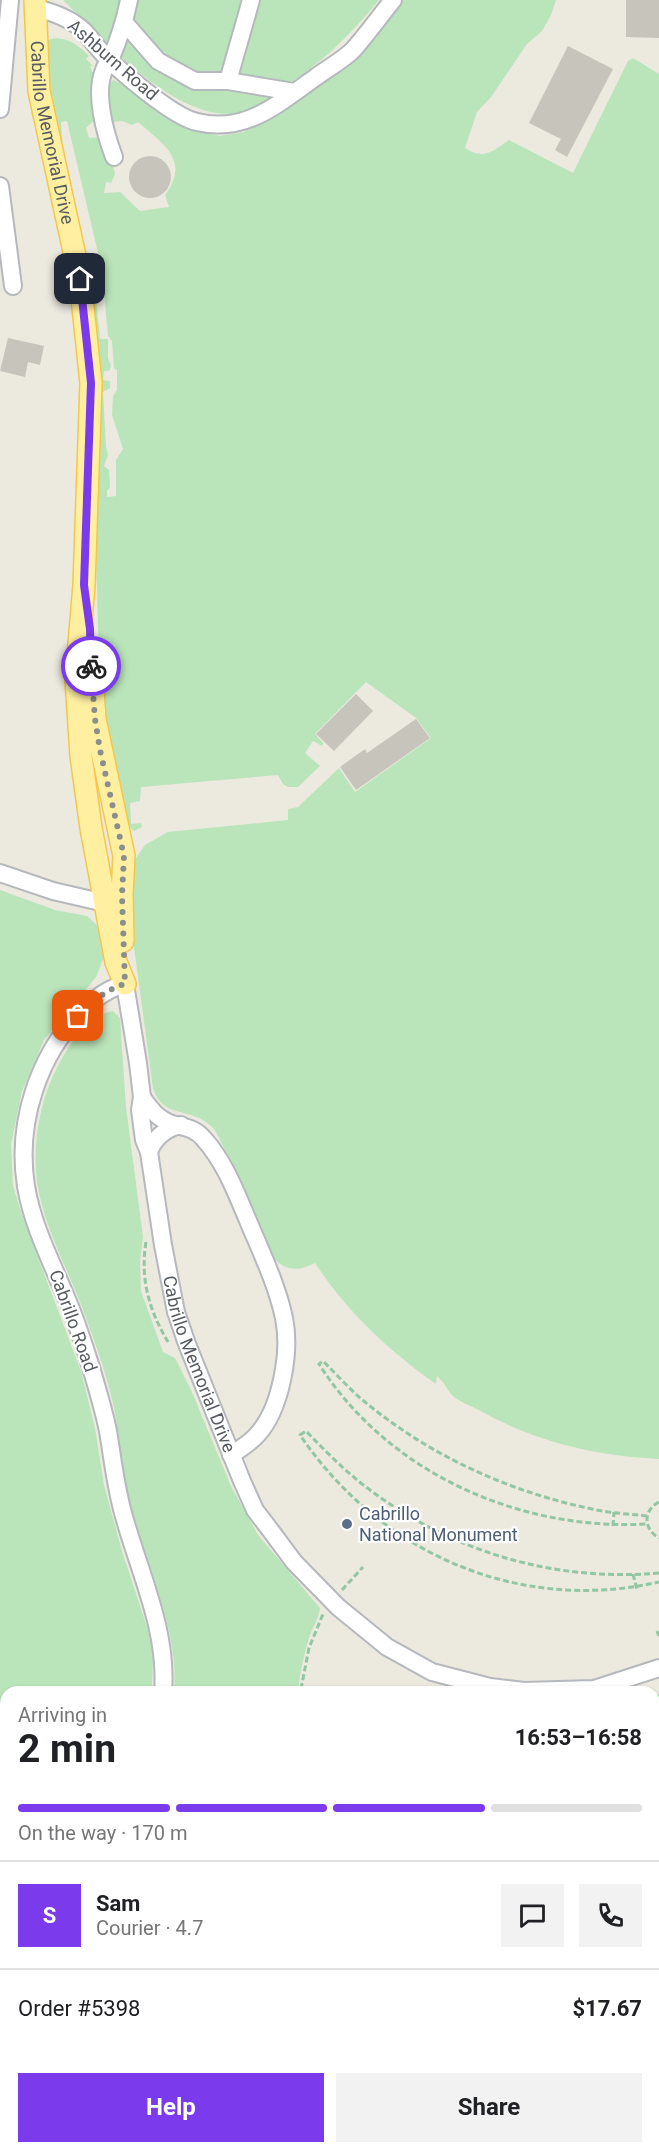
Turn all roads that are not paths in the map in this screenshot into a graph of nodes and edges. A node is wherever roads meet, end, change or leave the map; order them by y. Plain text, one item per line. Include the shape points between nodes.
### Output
1 (10, 0) edge
2 (129, 0) edge
3 (250, 0) edge
4 (393, 0) edge
5 (35, 4) edge
6 (124, 22) junction
7 (110, 61) junction
8 (2, 81) edge
9 (228, 81) junction
10 (294, 92) junction
11 (0, 109) edge
12 (114, 157) dead end
13 (0, 186) edge
14 (8, 245) junction
15 (0, 262) edge
16 (13, 286) dead end
17 (84, 585) junction
18 (0, 873) edge
19 (105, 903) junction
20 (125, 984) junction
21 (142, 1097) junction
22 (181, 1125) junction
23 (149, 1152) junction
24 (231, 1455) junction
25 (659, 1668) edge
26 (163, 1686) edge
27 (486, 1686) edge
28 (603, 1686) edge

1 - 8 street
2 - 6 street
3 - 9 street
4 - 10 street, Ashburn Road via 352,51
5 - 7 street, Ashburn Road via 84,31
5 - 17 main road, Cabrillo Memorial Drive via 39,90 80,279 91,383
6 - 7 street
6 - 9 street via 158,61 195,81
7 - 10 street, Ashburn Road via 157,99 195,122 239,123 263,114
7 - 12 street via 100,90 105,132
8 - 11 street
9 - 10 street
13 - 14 street
14 - 15 street
14 - 16 street
17 - 19 main road, Cabrillo Memorial Drive via 77,660 78,720 85,788
17 - 20 main road, Cabrillo Memorial Drive via 95,719 124,856
18 - 19 street
19 - 20 main road, Cabrillo Memorial Drive via 116,962
20 - 21 street, Cabrillo Memorial Drive
20 - 26 street, Cabrillo Road via 92,1002 51,1052 32,1101 24,1165 35,1220 99,1395 121,1506 159,1634
21 - 22 street, Cabrillo Memorial Drive via 158,1116
21 - 23 street, Cabrillo Memorial Drive via 140,1110
22 - 23 street via 157,1138
22 - 24 street, Cabrillo Memorial Drive via 203,1137 224,1171 272,1278 285,1321 283,1374 272,1409 258,1435
23 - 24 street, Cabrillo Memorial Drive via 176,1312
24 - 27 street via 255,1510 294,1562 338,1607 387,1647 432,1672
25 - 28 street

